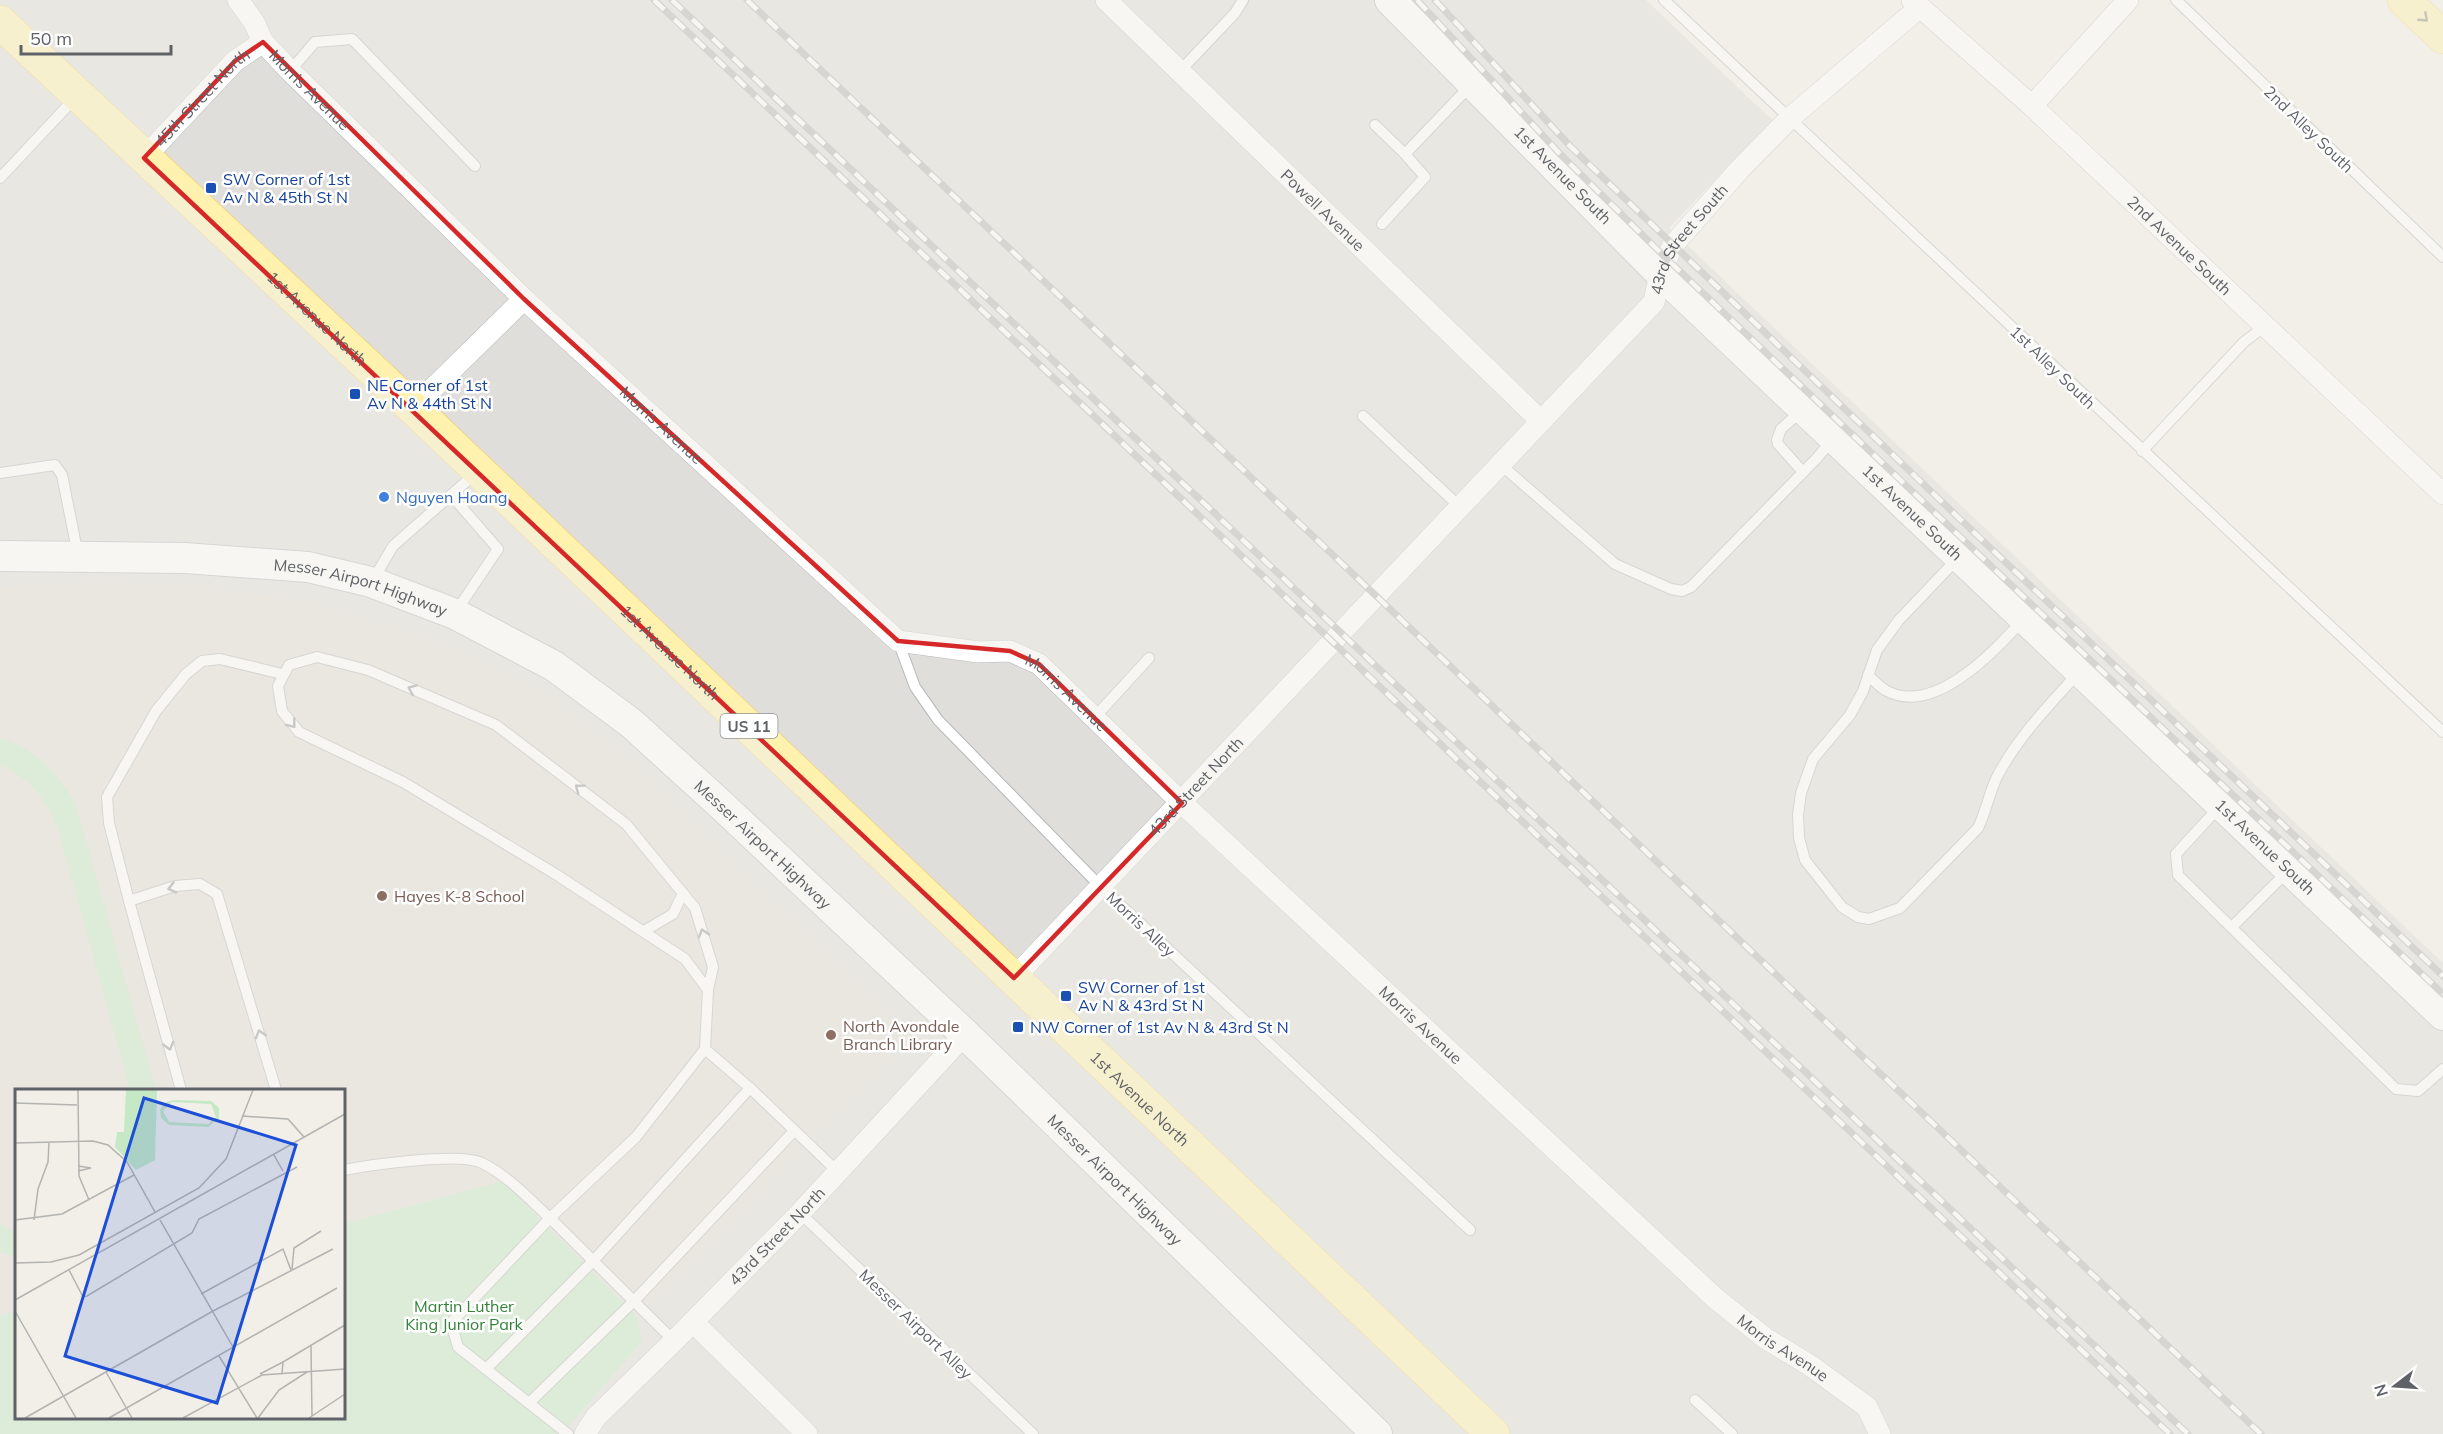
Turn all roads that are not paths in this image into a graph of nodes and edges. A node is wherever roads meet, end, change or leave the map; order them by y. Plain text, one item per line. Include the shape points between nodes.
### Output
1 (238, 0) edge
2 (1106, 0) edge
3 (1243, 0) edge
4 (1390, 0) edge
5 (1665, 0) edge
6 (2128, 0) edge
7 (2176, 0) edge
8 (2404, 0) edge
9 (1916, 3) edge
10 (0, 22) edge
11 (2443, 37) edge
12 (264, 42) junction
13 (290, 71) junction
14 (1180, 71) junction
15 (1473, 84) junction
16 (77, 95) junction
17 (2032, 106) junction
18 (1790, 118) junction
19 (1375, 125) dead end
20 (1405, 154) junction
21 (144, 158) junction
22 (475, 166) dead end
23 (0, 178) edge
24 (1383, 224) dead end
25 (2443, 257) edge
26 (1660, 273) junction
27 (524, 299) junction
28 (2265, 326) junction
29 (413, 408) junction
30 (1803, 409) junction
31 (1363, 416) dead end
32 (1540, 420) junction
33 (1834, 438) junction
34 (2142, 451) junction
35 (1500, 464) junction
36 (479, 470) junction
37 (1803, 472) junction
38 (0, 473) edge
39 (2443, 494) edge
40 (451, 495) junction
41 (1460, 507) junction
42 (0, 556) edge
43 (79, 557) junction
44 (1959, 557) junction
45 (371, 582) junction
46 (1378, 597) joint
47 (455, 614) junction
48 (2025, 619) junction
49 (898, 641) junction
50 (1149, 658) dead end
51 (2080, 671) junction
52 (282, 674) junction
53 (1868, 675) junction
54 (1094, 718) junction
55 (2443, 732) edge
56 (1182, 803) junction
57 (2221, 805) junction
58 (2289, 870) junction
59 (1101, 887) junction
60 (683, 893) junction
61 (129, 901) junction
62 (2232, 927) junction
63 (644, 931) junction
64 (1014, 978) junction
65 (708, 990) junction
66 (2443, 1015) edge
67 (965, 1034) junction
68 (705, 1048) junction
69 (2443, 1068) edge
70 (750, 1088) junction
71 (181, 1089) edge
72 (276, 1089) edge
73 (794, 1131) junction
74 (346, 1167) edge
75 (838, 1173) junction
76 (800, 1213) junction
77 (550, 1218) junction
78 (1470, 1230) dead end
79 (594, 1260) junction
80 (635, 1300) junction
81 (693, 1322) junction
82 (674, 1341) junction
83 (486, 1369) junction
84 (1695, 1400) dead end
85 (529, 1403) junction
86 (568, 1434) edge
87 (585, 1434) edge
88 (807, 1434) edge
89 (1033, 1434) edge
90 (1377, 1434) edge
91 (1493, 1434) edge
92 (1732, 1434) edge
93 (1880, 1434) edge

1 - 12 street, Morris Avenue
2 - 14 street, Powell Avenue
3 - 14 lane
4 - 15 main road, 1st Avenue South
5 - 18 lane, 1st Alley South
6 - 17 street
7 - 25 lane, 2nd Alley South
8 -> 11 main road
9 - 17 street, 2nd Avenue South
9 - 18 street, 43rd Street South
10 - 16 main road, 1st Avenue North / US 11
12 - 13 street, Morris Avenue
12 - 21 street, 45th Street North via 235,61
13 - 22 lane via 315,42 352,39
13 - 27 street, Morris Avenue
14 - 32 street, Powell Avenue
15 - 20 lane
15 - 26 main road, 1st Avenue South
16 - 21 main road, 1st Avenue North / US 11
16 - 23 lane
17 - 28 street, 2nd Avenue South
18 - 26 street, 43rd Street South via 1673,245
18 - 34 lane, 1st Alley South
19 - 20 lane
20 - 24 lane via 1425,177
21 - 29 main road, 1st Avenue North / US 11
26 - 30 main road, 1st Avenue South
26 - 32 street, 43rd Street South via 1654,302
27 - 29 street
27 - 49 street, Morris Avenue
28 - 34 lane via 2244,342
28 - 39 street, 2nd Avenue South
29 - 36 main road, 1st Avenue North / US 11
30 - 33 main road, 1st Avenue South
30 - 37 lane via 1781,429 1777,440
31 - 41 lane
32 - 35 street, 43rd Street South
33 - 37 lane
33 - 44 main road, 1st Avenue South
34 - 55 lane, 1st Alley South
35 - 37 lane via 1615,564 1651,582 1683,591
35 - 41 street, 43rd Street South
36 - 40 lane
36 - 64 main road, 1st Avenue North / US 11
38 - 43 lane via 55,465 62,475
40 - 45 lane via 393,546
40 - 47 lane via 498,549
41 - 46 street, 43rd Street South
42 - 43 main road, Messer Airport Highway
43 - 45 main road, Messer Airport Highway via 185,558 308,567
44 - 48 main road, 1st Avenue South
44 - 53 lane via 1899,620 1877,650
45 - 47 main road, Messer Airport Highway
46 - 56 street, 43rd Street North
47 - 67 main road, Messer Airport Highway via 554,666 631,723
48 - 51 main road, 1st Avenue South
48 - 53 lane via 1968,674 1931,692 1899,695 1885,690
49 - 54 street, Morris Avenue via 978,652 1010,651 1039,664
49 - 59 lane, Morris Alley via 915,687 938,720
50 - 54 lane
51 - 53 lane via 2034,721 1999,772 1978,828 1900,908 1869,919 1842,907 1805,860 1798,815 1813,759 1850,715
51 - 57 main road, 1st Avenue South
60 -> 52 lane via 626,824 496,725 368,670 317,657 288,665
52 - 61 lane via 220,659 202,661 156,711 107,797 108,823
52 -> 63 lane via 278,686 282,711 298,732 403,782
54 - 56 street, Morris Avenue
56 - 59 street, 43rd Street North
56 - 93 street, Morris Avenue via 1715,1298 1867,1407
57 - 58 main road, 1st Avenue South
57 - 62 lane via 2176,854 2178,875
58 - 62 lane
58 - 66 main road, 1st Avenue South
59 - 64 street, 43rd Street North
59 - 78 lane, Morris Alley
60 - 63 lane via 673,914
65 -> 60 lane via 713,968 695,908
61 -> 71 lane
72 -> 61 lane via 217,894 200,884 175,886
62 - 69 lane via 2396,1089 2418,1092
63 - 65 lane via 685,959
64 - 91 main road, 1st Avenue North / US 11
65 - 68 lane
67 - 75 street, 43rd Street North
67 - 90 main road, Messer Airport Highway
68 - 70 lane
68 - 77 lane via 636,1137
70 - 73 lane
70 - 79 lane
73 - 75 lane
73 - 80 lane
74 - 77 lane via 450,1159 479,1161 510,1180
75 - 76 street, 43rd Street North
76 - 81 street, 43rd Street North
76 - 89 lane, Messer Airport Alley
77 - 79 lane
77 - 83 lane via 451,1323 458,1347
79 - 80 lane
79 - 83 lane
80 - 82 lane
80 - 85 lane
81 - 82 street, 43rd Street North
81 - 88 street
82 - 87 street, 43rd Street North via 596,1416
83 - 85 lane
84 - 92 lane
85 - 86 lane

